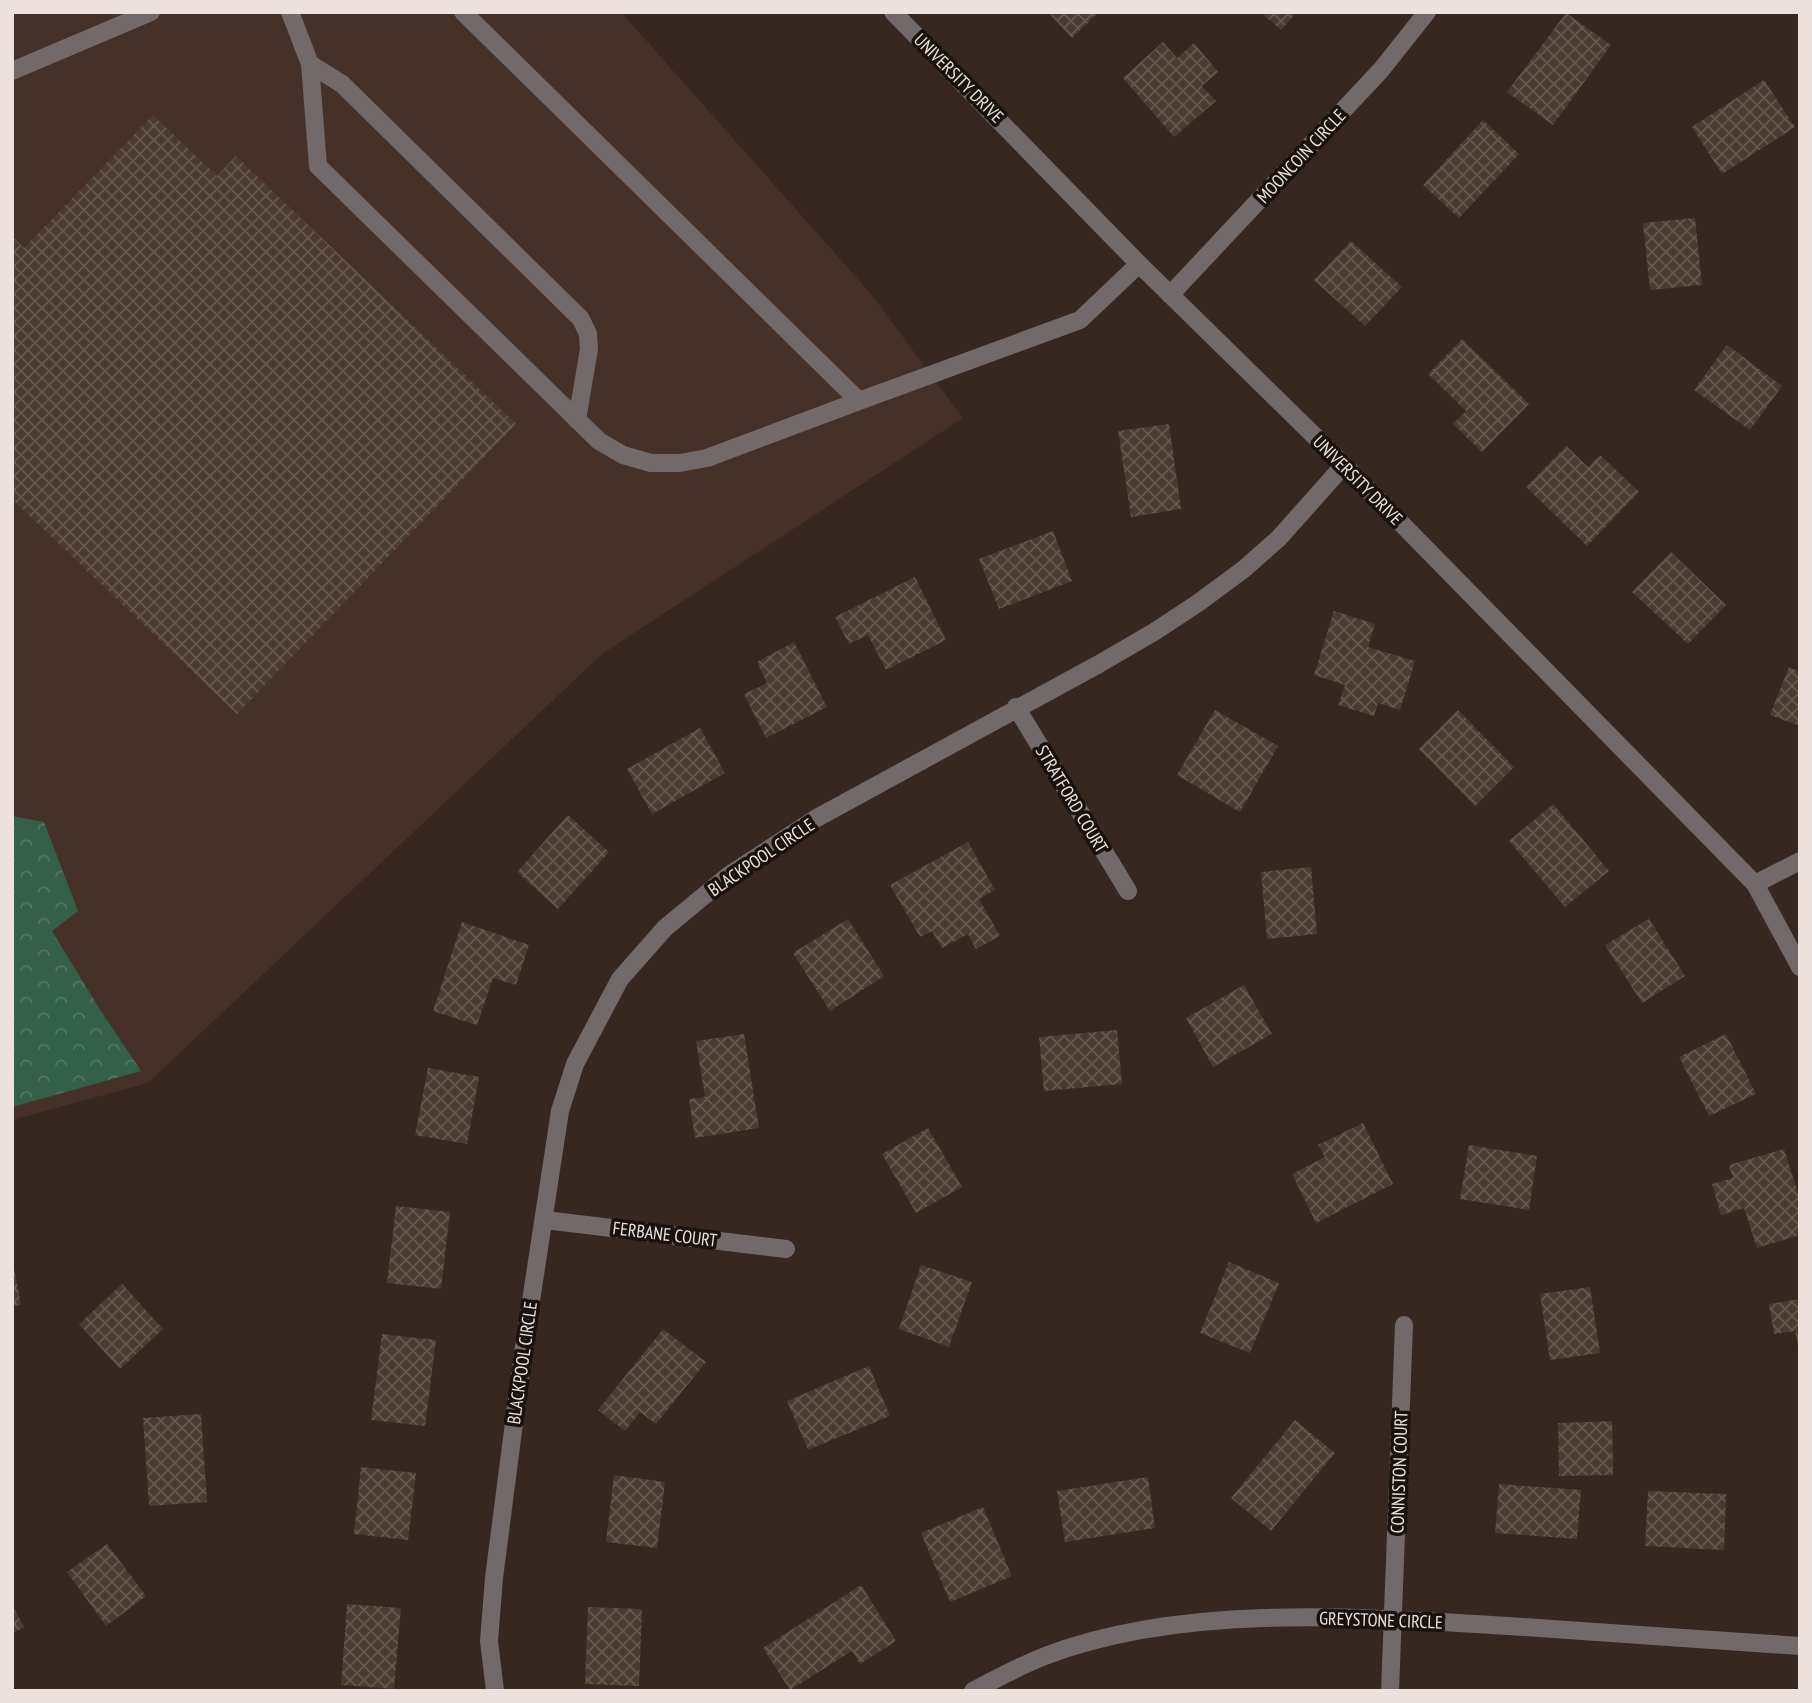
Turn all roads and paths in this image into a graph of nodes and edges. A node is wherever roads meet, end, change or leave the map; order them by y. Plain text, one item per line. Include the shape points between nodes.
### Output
1 (150, 12) edge
2 (290, 12) edge
3 (463, 12) edge
4 (893, 12) edge
5 (1427, 12) edge
6 (310, 64) junction
7 (12, 71) edge
8 (1139, 264) junction
9 (1170, 295) junction
10 (859, 401) junction
11 (578, 420) junction
12 (1344, 465) junction
13 (1016, 707) junction
14 (1800, 861) edge
15 (1755, 884) junction
16 (1128, 891) dead end
17 (1800, 967) edge
18 (545, 1220) junction
19 (786, 1249) dead end
20 (1404, 1325) dead end
21 (1395, 1619) junction
22 (1800, 1646) edge
23 (495, 1691) edge
24 (973, 1691) edge
25 (1390, 1691) edge

1 - 7 street
2 - 6 street
3 - 10 street
4 - 8 street, UNIVERSITY DRIVE
5 - 9 street, MOONCOIN CIRCLE via 1381,70
6 - 11 street via 318,166
6 - 11 street via 342,84 581,319 589,349
8 - 9 street, UNIVERSITY DRIVE
8 - 10 street via 1080,320
9 - 12 street, UNIVERSITY DRIVE
10 - 11 street via 707,458 680,463 651,463 623,455 599,441
12 - 13 street, BLACKPOOL CIRCLE via 1279,538 1207,596 1154,632
12 - 15 street, UNIVERSITY DRIVE
13 - 16 street, STRATFORD COURT
13 - 18 street, BLACKPOOL CIRCLE via 815,819 729,875 665,928 620,979 575,1064 560,1111
14 - 15 street
15 - 17 street, UNIVERSITY DRIVE
18 - 19 street, FERBANE COURT
18 - 23 street, BLACKPOOL CIRCLE via 494,1578 489,1641
20 - 21 street, CONNISTON COURT
21 - 22 street, GREYSTONE CIRCLE
21 - 24 street, GREYSTONE CIRCLE via 1182,1624 1096,1640 1047,1655
21 - 25 street, CONNISTON COURT

